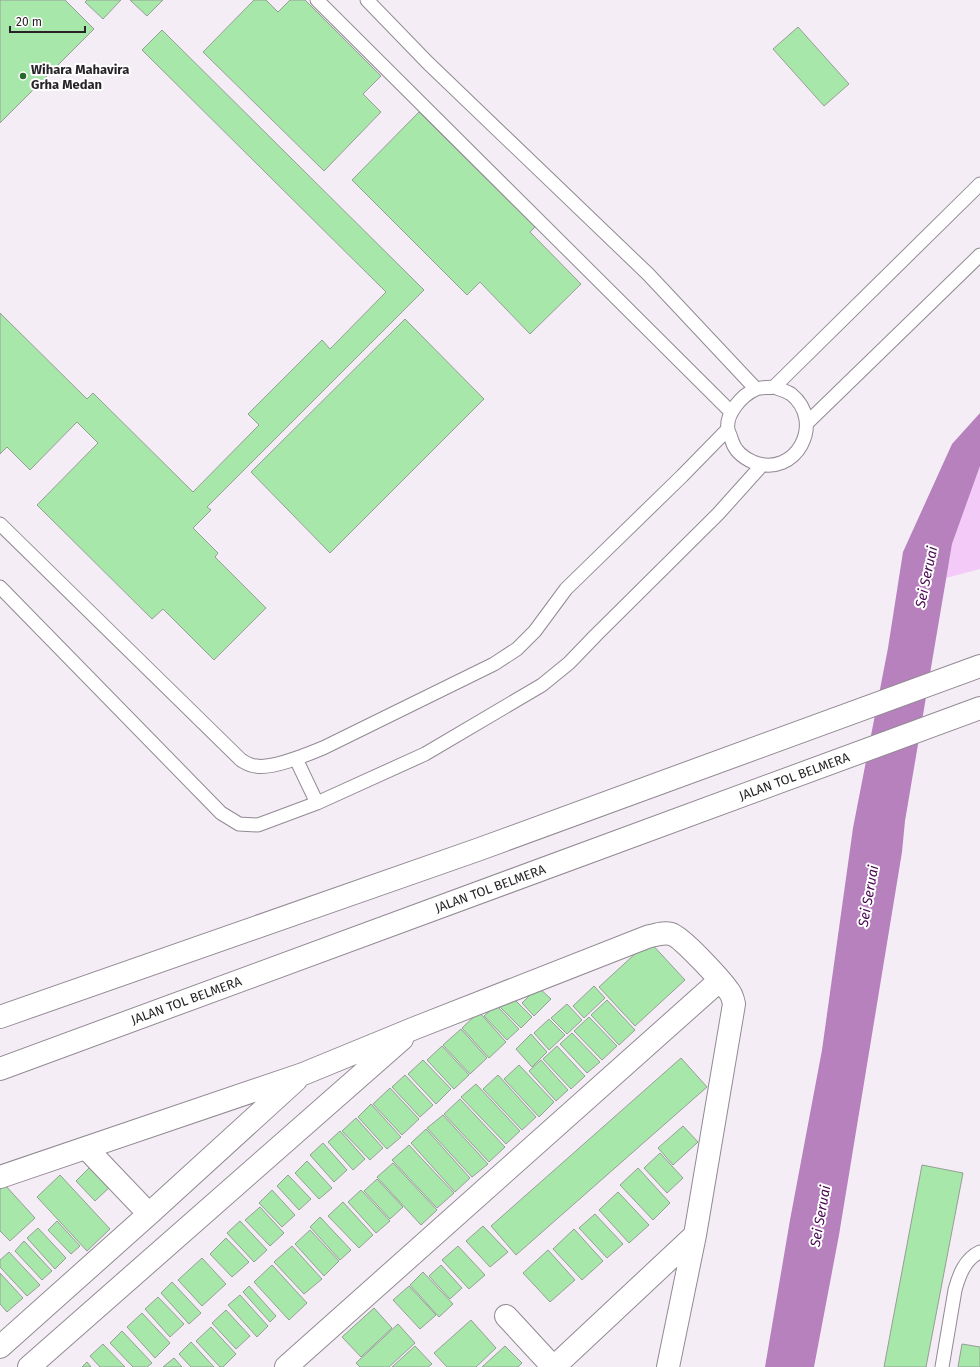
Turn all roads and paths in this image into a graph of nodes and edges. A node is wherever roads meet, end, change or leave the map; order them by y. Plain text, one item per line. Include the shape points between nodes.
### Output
1 (317, 0) edge
2 (368, 0) edge
3 (980, 184) edge
4 (980, 255) edge
5 (774, 387) junction
6 (756, 389) junction
7 (731, 412) junction
8 (807, 423) junction
9 (728, 428) junction
10 (762, 465) junction
11 (0, 524) edge
12 (0, 587) edge
13 (970, 669) edge
14 (971, 711) edge
15 (296, 759) junction
16 (317, 803) junction
17 (720, 980) junction
18 (0, 1017) edge
19 (415, 1028) junction
20 (0, 1069) edge
21 (303, 1074) junction
22 (86, 1148) junction
23 (0, 1177) edge
24 (149, 1214) junction
25 (695, 1235) junction
26 (980, 1252) edge
27 (506, 1316) dead end
28 (0, 1347) edge
29 (297, 1364) edge
30 (29, 1367) edge
31 (553, 1367) edge
32 (668, 1367) edge
33 (942, 1367) edge

1 - 7 lane
2 - 6 lane via 428,63 648,274
3 - 5 lane
4 - 8 lane
5 - 6 lane
5 - 8 lane via 790,394 802,407
6 - 7 lane via 742,399
7 - 9 lane
8 - 10 lane via 804,441 794,455 779,464
9 - 10 lane via 734,446 746,459
9 - 15 lane via 566,589 535,631 516,649 494,664 372,725
10 - 16 lane via 718,514 569,663 542,685 425,754
11 - 15 lane via 241,760 262,766
12 - 16 lane via 221,813 238,824 258,825
13 - 18 main road via 477,850
14 - 20 main road, JALAN TOL BELMERA
15 - 16 lane
17 - 19 main road via 682,940 664,933 647,937
17 - 25 main road via 729,990 734,1004
17 - 29 main road
19 - 21 main road
19 - 30 main road
21 - 22 main road
21 - 24 main road
22 - 23 main road
22 - 24 main road
24 - 28 main road
25 - 31 main road
25 - 32 main road
26 - 33 lane via 969,1260 958,1279
27 - 31 main road

